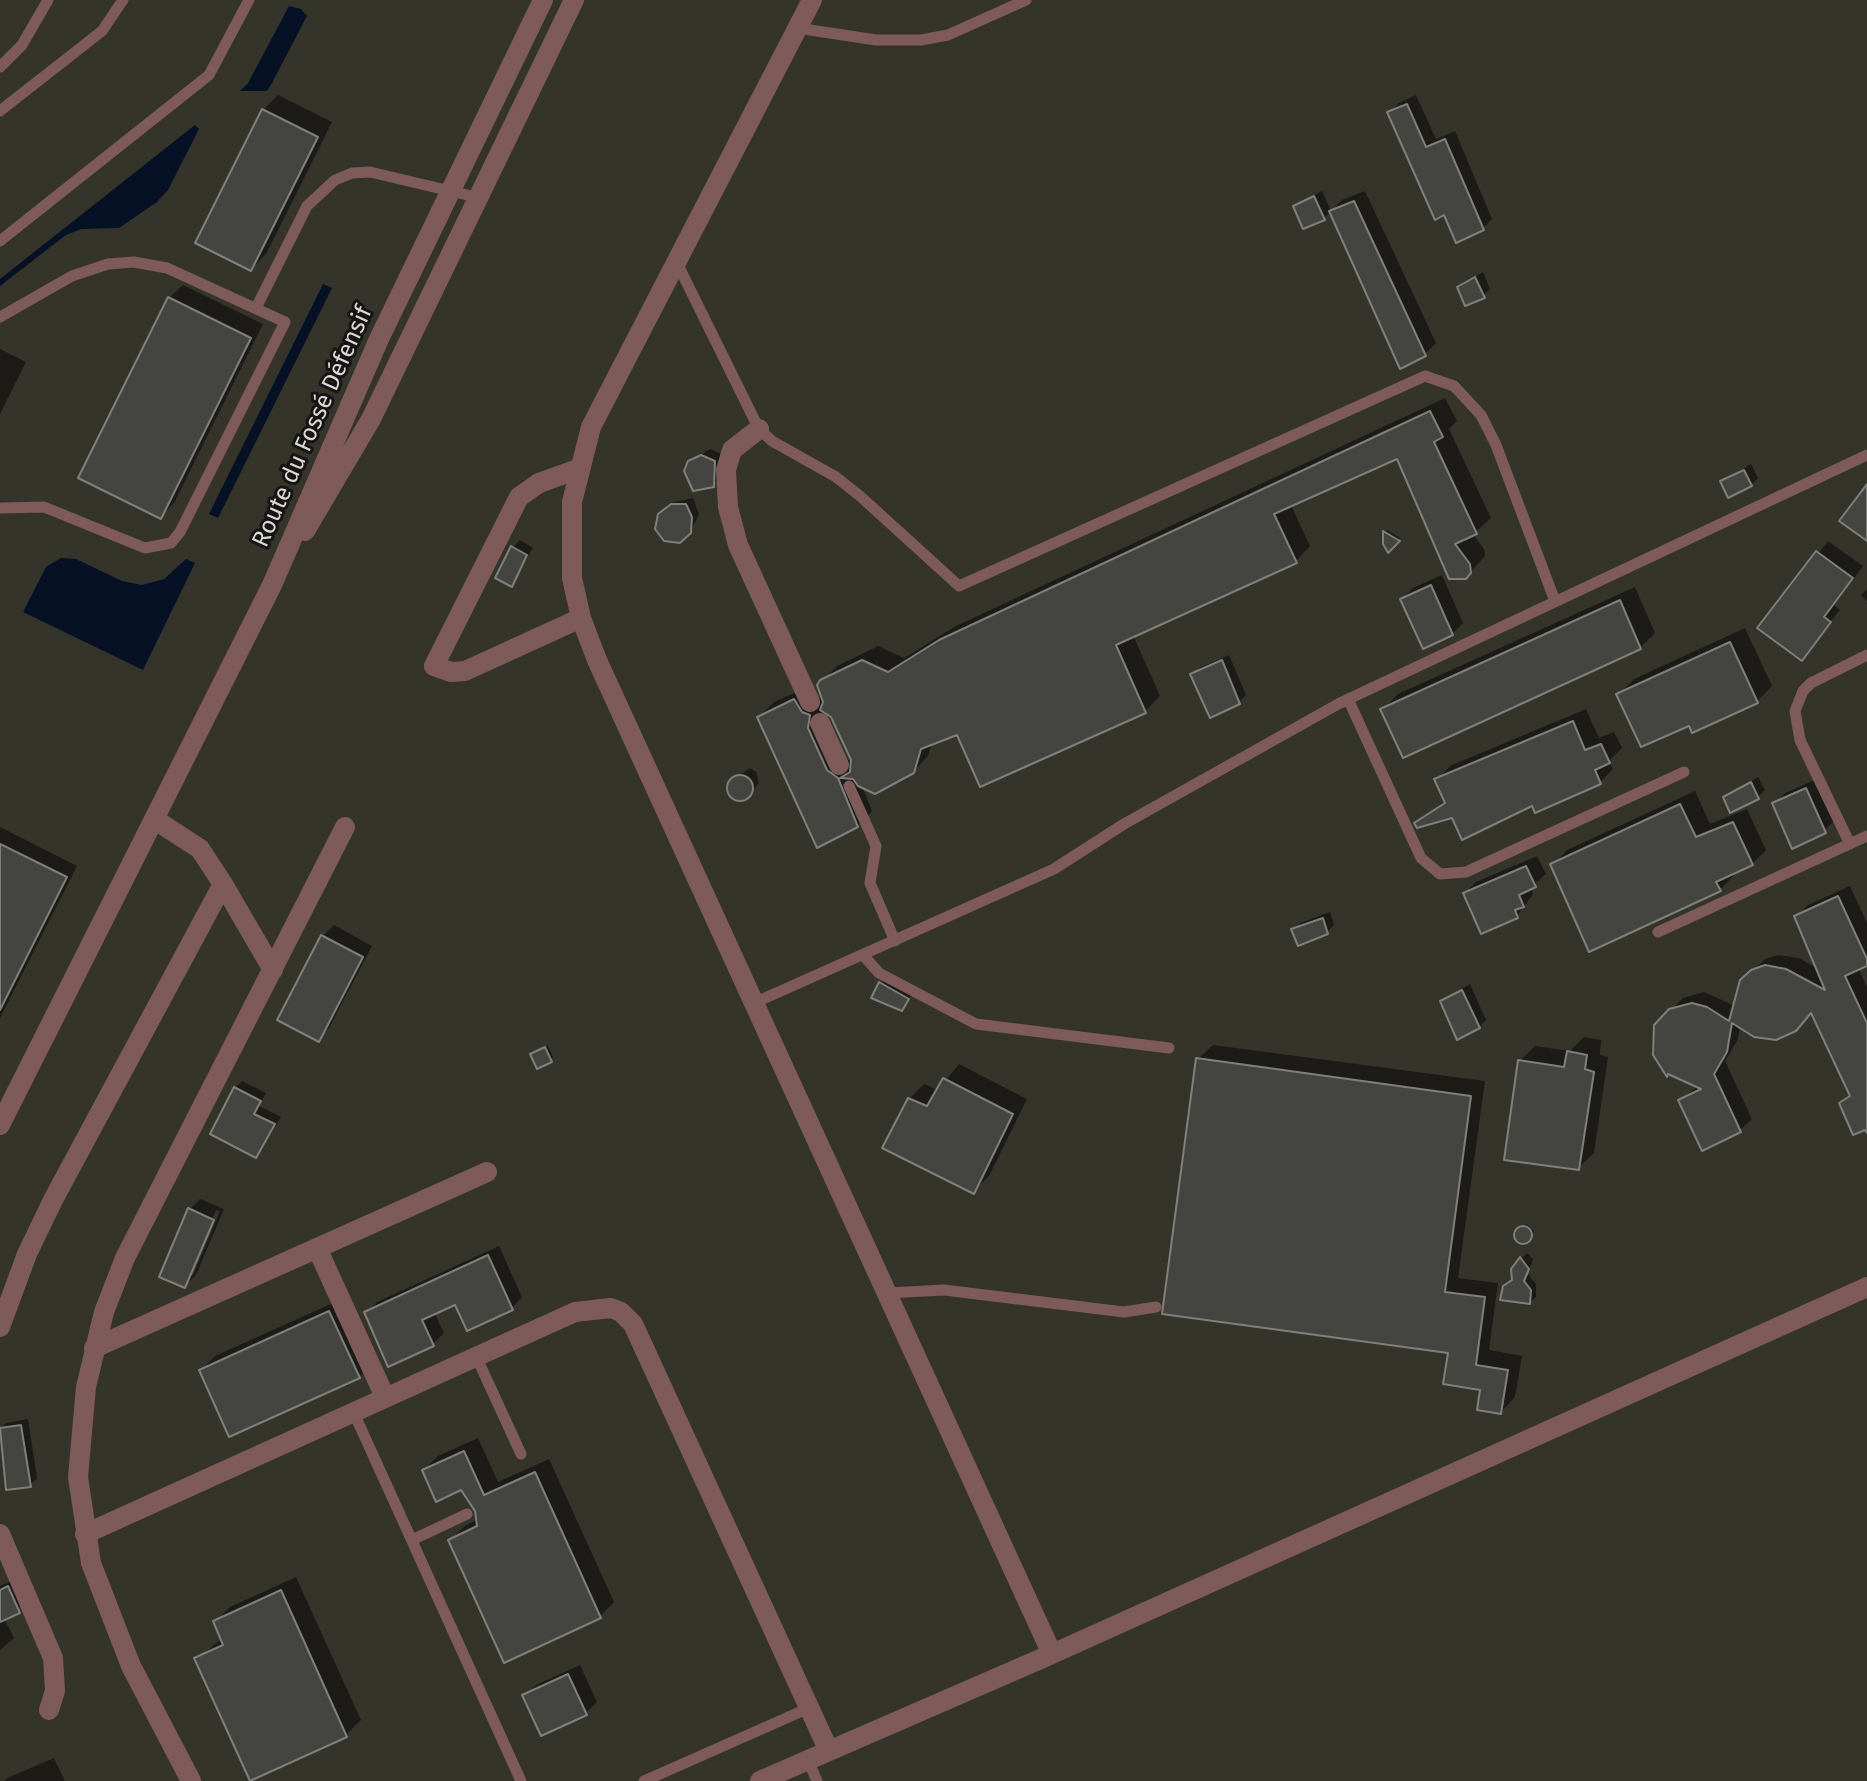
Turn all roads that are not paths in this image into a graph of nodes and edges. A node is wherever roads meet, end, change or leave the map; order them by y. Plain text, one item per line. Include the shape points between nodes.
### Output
1 (48, 0) edge
2 (123, 0) edge
3 (249, 0) edge
4 (543, 0) edge
5 (574, 0) edge
6 (812, 0) edge
7 (1026, 0) edge
8 (797, 28) junction
9 (0, 67) edge
10 (0, 111) edge
11 (449, 190) junction
12 (480, 198) junction
13 (0, 241) edge
14 (676, 262) junction
15 (256, 308) junction
16 (0, 317) edge
17 (759, 429) junction
18 (1867, 455) edge
19 (578, 469) junction
20 (0, 508) edge
21 (272, 585) junction
22 (1555, 601) junction
23 (581, 618) junction
24 (1867, 655) edge
25 (1348, 699) junction
26 (810, 702) dead end
27 (820, 723) dead end
28 (839, 765) dead end
29 (1684, 772) dead end
30 (849, 786) dead end
31 (154, 819) junction
32 (345, 827) dead end
33 (1867, 836) edge
34 (1850, 844) junction
35 (223, 884) junction
36 (1658, 932) dead end
37 (895, 941) junction
38 (863, 955) junction
39 (273, 970) junction
40 (754, 1003) junction
41 (1169, 1048) dead end
42 (0, 1125) edge
43 (487, 1172) dead end
44 (317, 1248) junction
45 (1867, 1287) edge
46 (887, 1293) junction
47 (1156, 1307) dead end
48 (0, 1327) edge
49 (94, 1348) junction
50 (476, 1356) junction
51 (385, 1397) junction
52 (353, 1411) junction
53 (521, 1454) dead end
54 (467, 1514) dead end
55 (0, 1534) edge
56 (85, 1534) junction
57 (412, 1540) junction
58 (1052, 1654) junction
59 (809, 1708) junction
60 (49, 1710) dead end
61 (829, 1751) junction
62 (808, 1760) junction
63 (191, 1781) edge
64 (521, 1781) edge
65 (644, 1781) edge
66 (760, 1781) edge
67 (817, 1781) edge

1 - 9 lane via 22,45
2 - 10 lane via 102,31
3 - 13 lane via 209,75
4 - 11 street, Route du Fossé Défensif
5 - 12 street, Route du Fossé Défensif
6 - 8 street
7 - 8 lane via 948,35 921,40 876,40
8 - 14 street
11 - 12 lane
11 - 15 lane via 370,172 335,180 307,206
11 - 21 street, Route du Fossé Défensif
12 - 21 street, Route du Fossé Défensif via 362,435
14 - 17 lane
14 - 19 street via 595,416
15 - 16 lane via 167,268 134,262 72,276
15 - 20 lane via 285,322 171,543 145,548 44,507
17 - 22 lane via 848,486 959,586 1410,380 1435,377 1464,394 1489,429
17 - 26 street via 732,450 726,470 728,507 738,545
18 - 22 lane
19 - 23 street via 570,533
19 - 23 street via 539,483 519,497 434,666 465,671
21 - 31 street
22 - 25 lane
23 - 40 street
24 - 34 lane via 1811,683 1795,711 1800,740
25 - 29 lane via 1421,858 1440,874 1466,872
25 - 37 lane via 1054,869
27 - 28 street
30 - 37 lane via 876,846 870,883
31 - 35 street via 200,849
31 - 42 street
32 - 39 street
33 - 34 lane
34 - 36 lane
35 - 39 street
35 - 48 street via 48,1210
37 - 38 lane
38 - 40 lane
38 - 41 lane via 879,973 976,1024
39 - 49 street via 125,1258
40 - 46 street
43 - 44 street
44 - 49 street
44 - 51 street
45 - 58 street
46 - 47 lane via 944,1290 1131,1312
46 - 58 street
49 - 56 street via 78,1452
50 - 51 street
50 - 53 lane
50 - 59 street via 583,1309 611,1308 628,1317
51 - 52 street
52 - 56 street
52 - 57 lane
54 - 57 lane
55 - 60 street via 53,1658 55,1691
56 - 63 street via 94,1575 120,1641
57 - 64 lane
58 - 61 street
59 - 61 street
59 - 65 lane
61 - 62 street
62 - 66 street
62 - 67 lane

